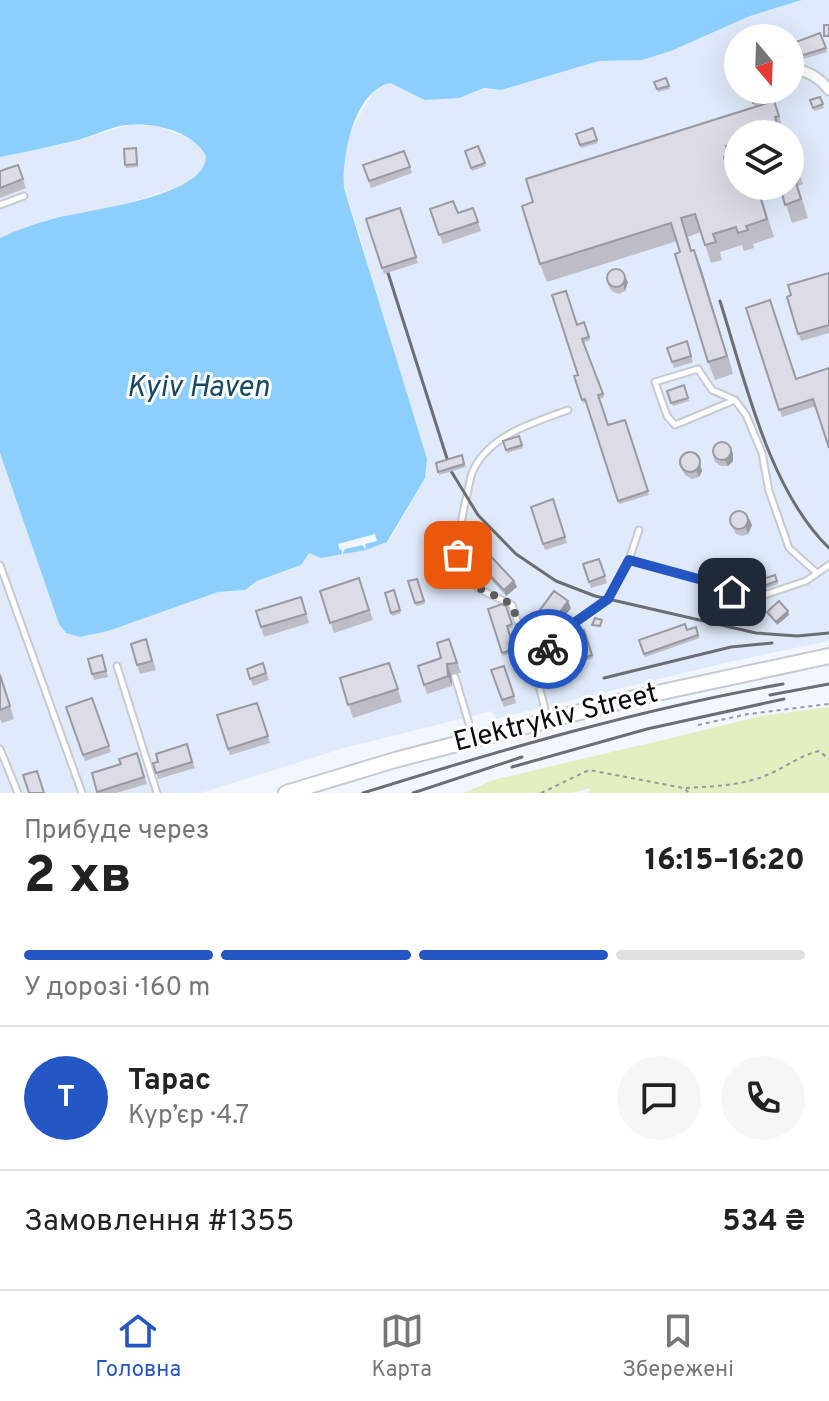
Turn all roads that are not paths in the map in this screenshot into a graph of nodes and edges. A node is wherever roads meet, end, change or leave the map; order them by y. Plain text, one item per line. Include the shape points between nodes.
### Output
1 (804, 72) edge
2 (829, 90) edge
3 (24, 196) dead end
4 (0, 205) edge
5 (735, 400) junction
6 (568, 410) dead end
7 (639, 530) dead end
8 (629, 560) junction
9 (0, 565) edge
10 (829, 565) edge
11 (817, 573) junction
12 (829, 656) edge
13 (117, 666) dead end
14 (455, 677) dead end
15 (537, 677) junction
16 (548, 720) junction
17 (473, 739) junction
18 (1, 753) edge
19 (18, 793) edge
20 (82, 793) edge
21 (157, 793) edge
22 (286, 793) edge

1 - 2 street via 820,77
3 - 4 lane
5 - 5 lane via 675,425 655,382 698,369 712,390
5 - 11 lane via 762,453 789,548
6 - 15 lane via 516,429 479,460 459,531 459,570 479,589 512,605
7 - 8 lane
8 - 11 lane via 717,584 746,601
8 - 15 lane via 608,599 564,630 541,658
9 - 20 lane
10 - 11 lane
12 - 16 street, Elektrykiv Street
13 - 21 lane
14 - 17 lane
15 - 16 lane
16 - 17 street, Elektrykiv Street
17 - 22 street, Elektrykiv Street
18 - 19 lane

